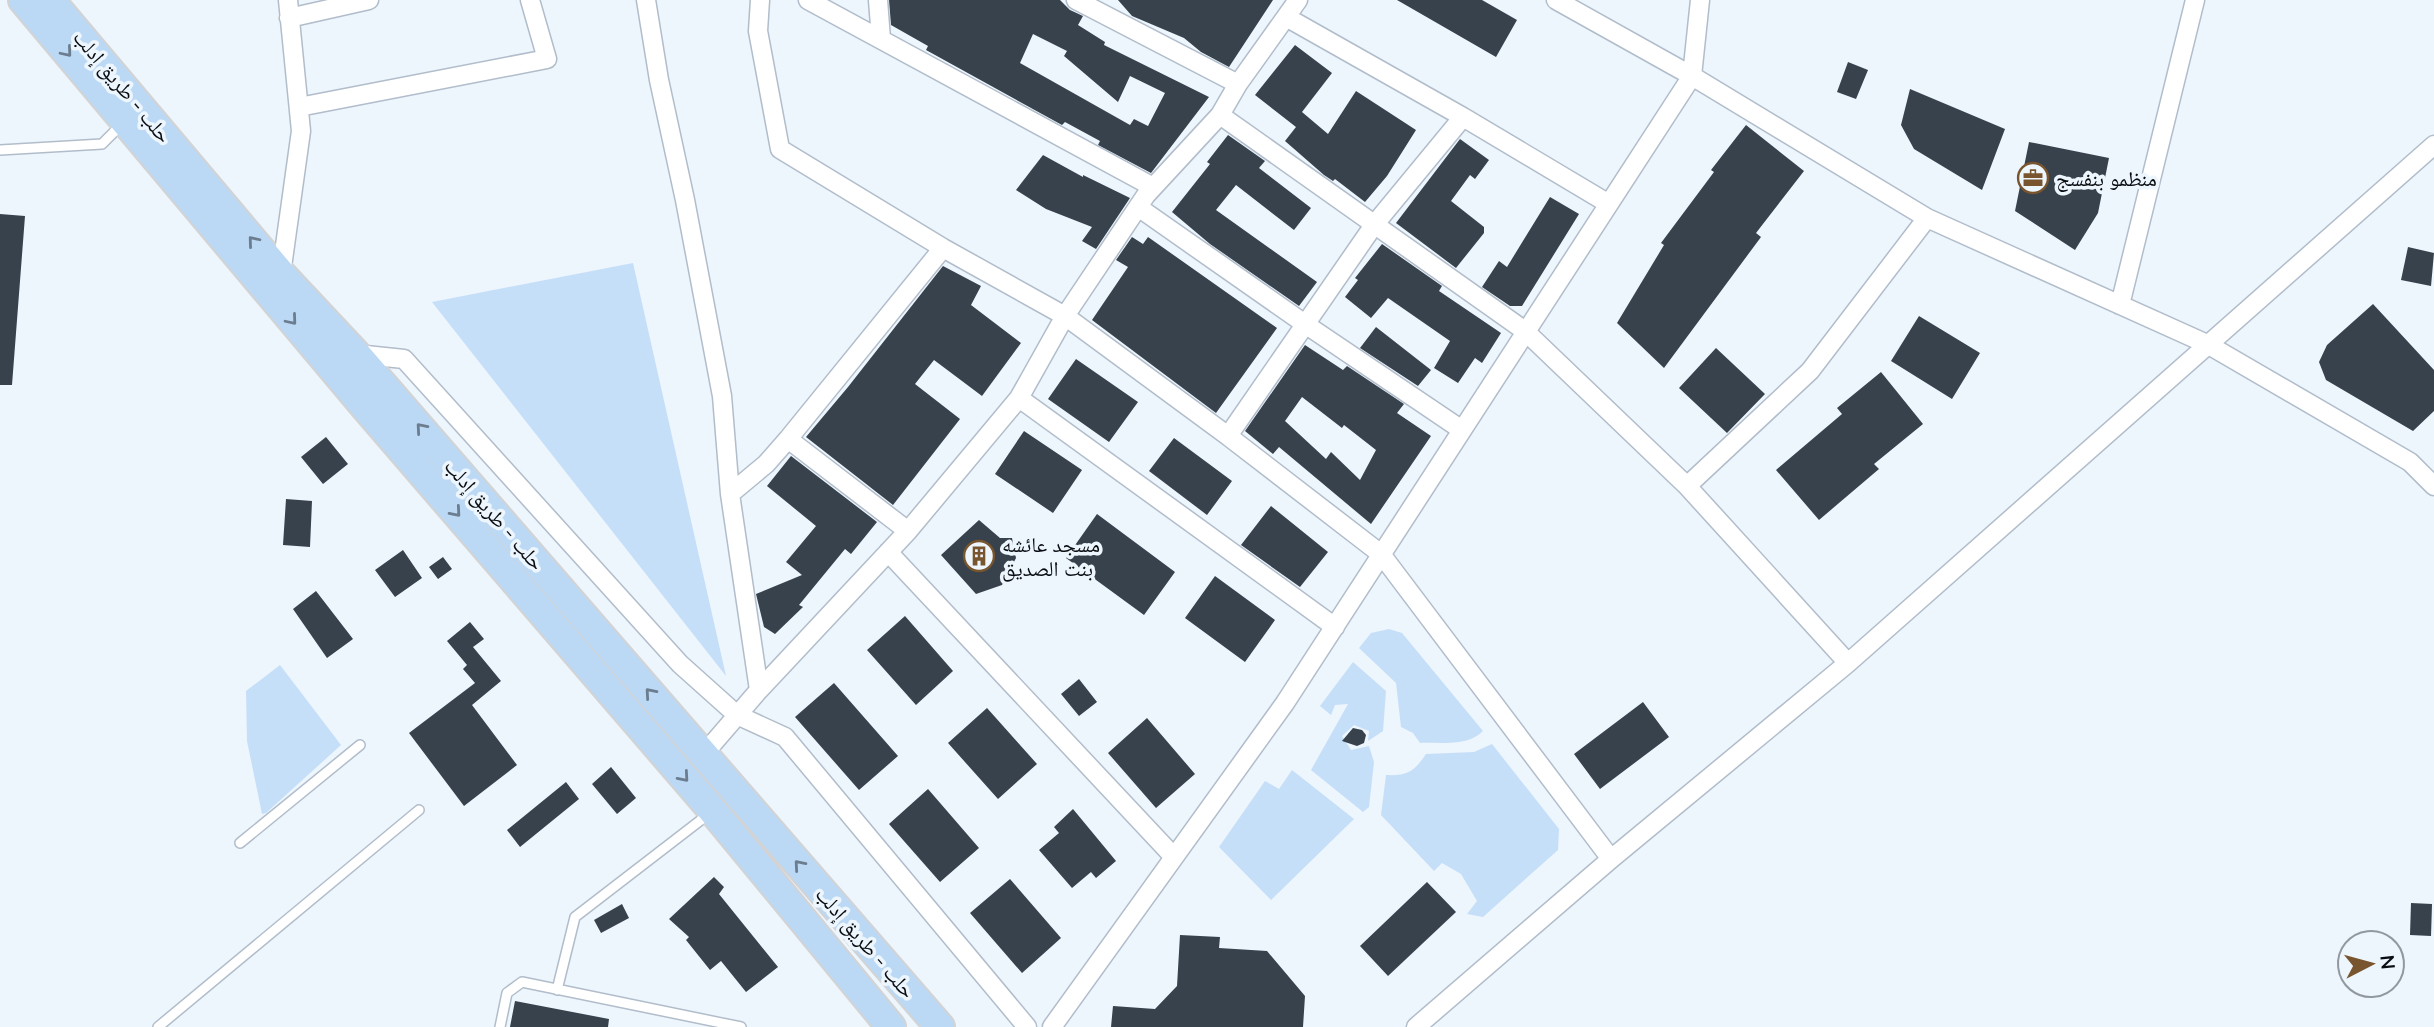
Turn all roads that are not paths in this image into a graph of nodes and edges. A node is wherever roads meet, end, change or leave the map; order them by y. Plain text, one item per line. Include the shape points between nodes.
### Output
1 (23, 0) edge
2 (50, 0) edge
3 (369, 0) edge
4 (530, 0) edge
5 (646, 0) edge
6 (760, 0) edge
7 (807, 0) edge
8 (878, 0) edge
9 (1076, 0) edge
10 (1298, 0) edge
11 (1556, 0) edge
12 (1700, 0) edge
13 (2194, 0) edge
14 (289, 9) edge
15 (1286, 17) junction
16 (881, 39) junction
17 (1692, 76) junction
18 (1238, 84) junction
19 (299, 107) junction
20 (1220, 115) junction
21 (1463, 117) junction
22 (125, 122) junction
23 (2434, 145) edge
24 (0, 150) edge
25 (1153, 187) junction
26 (1609, 204) junction
27 (1138, 207) junction
28 (1927, 218) junction
29 (1374, 225) junction
30 (943, 248) junction
31 (281, 274) junction
32 (2120, 305) junction
33 (1065, 316) junction
34 (1305, 324) junction
35 (1525, 331) junction
36 (2207, 344) junction
37 (356, 354) junction
38 (1019, 398) junction
39 (1462, 430) junction
40 (1228, 436) junction
41 (788, 439) junction
42 (1687, 486) junction
43 (2434, 486) edge
44 (730, 494) junction
45 (908, 531) junction
46 (888, 552) junction
47 (1381, 554) junction
48 (1335, 627) junction
49 (1848, 663) junction
50 (758, 690) junction
51 (737, 715) junction
52 (360, 745) dead end
53 (703, 755) junction
54 (419, 810) dead end
55 (713, 811) junction
56 (240, 843) dead end
57 (1174, 857) junction
58 (1611, 859) junction
59 (557, 990) junction
60 (158, 1027) edge
61 (500, 1027) edge
62 (741, 1027) edge
63 (891, 1027) edge
64 (940, 1027) edge
65 (1027, 1027) edge
66 (1052, 1027) edge
67 (1416, 1027) edge

1 -> 22 main road, حلب - طريق إدلب
31 -> 2 main road, حلب - طريق إدلب
3 - 14 street
4 - 19 street via 547,60
5 - 44 street via 722,396
6 - 30 street via 758,31 780,149
7 - 16 street
8 - 16 street
9 - 18 street
10 - 15 street
11 - 17 street
12 - 17 street
13 - 32 street
14 - 19 street
15 - 18 street
15 - 21 street
16 - 25 street
17 - 26 street
17 - 28 street
18 - 20 street
19 - 31 street via 301,131
20 - 25 street
20 - 29 street
21 - 26 street
21 - 29 street
22 - 24 lane via 103,144
22 -> 55 main road, حلب - طريق إدلب
23 - 36 street
25 - 27 street
26 - 35 street
27 - 33 street
27 - 34 street
28 - 32 street
28 - 42 street via 1810,372
29 - 34 street
29 - 35 street
30 - 33 street
30 - 41 street
31 - 37 main road, حلب - طريق إدلب
32 - 36 street
33 - 38 street
33 - 40 street
34 - 39 street
34 - 40 street
35 - 39 street
35 - 42 street
36 - 43 street via 2410,462
36 - 49 street
37 - 51 street via 404,359 680,664
53 -> 37 main road, حلب - طريق إدلب
38 - 45 street
38 - 48 street
39 - 47 street
40 - 47 street
41 - 44 street
41 - 45 street
42 - 49 street
44 - 50 street
45 - 46 street
46 - 50 street
46 - 57 street
47 - 48 street
47 - 58 street
48 - 57 street
49 - 58 street
50 - 51 street
51 - 53 street
51 - 65 street via 785,737
52 - 56 lane
64 -> 53 main road, حلب - طريق إدلب
54 - 60 lane
55 - 59 lane via 575,917
55 - 63 main road, حلب - طريق إدلب
57 - 66 street
58 - 67 street
59 - 61 lane via 522,982 507,993
59 - 62 lane

